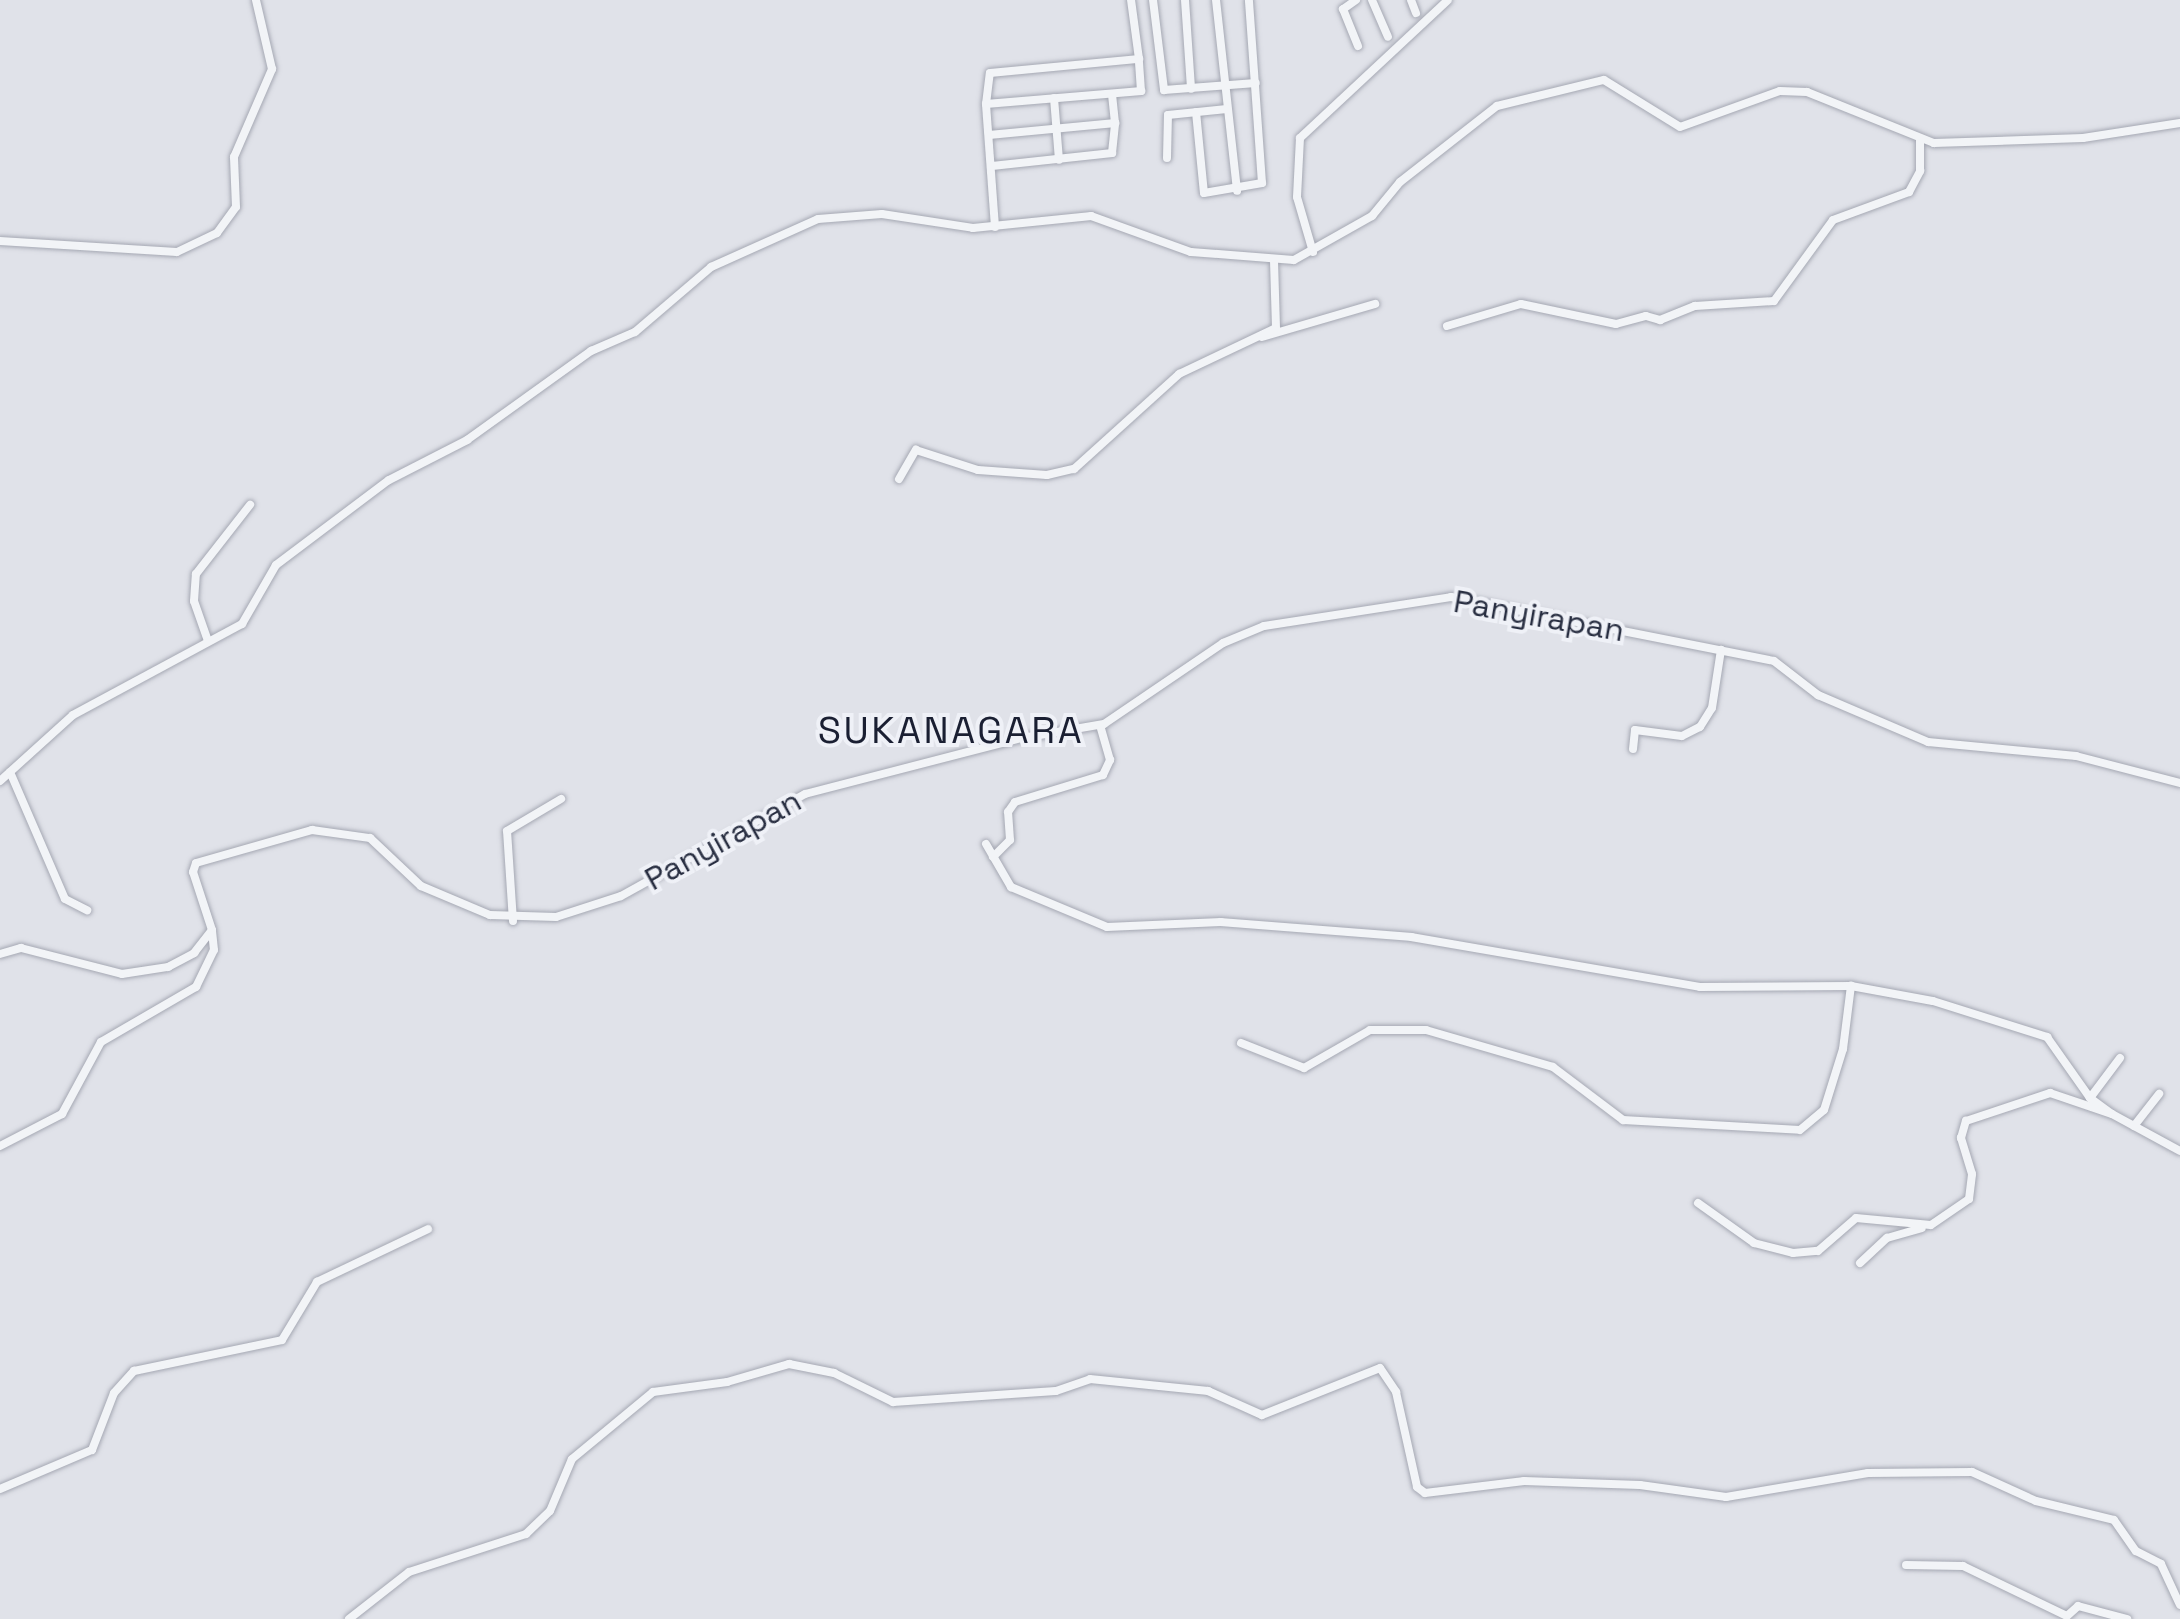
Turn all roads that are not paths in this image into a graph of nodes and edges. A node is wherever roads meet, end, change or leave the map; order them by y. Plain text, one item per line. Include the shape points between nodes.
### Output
1 (256, 0) edge
2 (1131, 0) edge
3 (1153, 0) edge
4 (1185, 0) edge
5 (1216, 0) edge
6 (1249, 0) edge
7 (1356, 0) edge
8 (1372, 0) edge
9 (1411, 0) edge
10 (1448, 0) edge
11 (1416, 13) dead end
12 (1388, 37) dead end
13 (1358, 46) dead end
14 (1139, 59) junction
15 (1256, 83) junction
16 (1224, 86) junction
17 (1191, 89) junction
18 (1112, 94) junction
19 (1054, 98) junction
20 (986, 104) junction
21 (1227, 109) junction
22 (1196, 112) junction
23 (1115, 123) junction
24 (2180, 123) edge
25 (1056, 129) junction
26 (989, 136) junction
27 (1920, 140) junction
28 (1167, 158) dead end
29 (1059, 160) junction
30 (992, 166) junction
31 (1236, 190) junction
32 (995, 227) junction
33 (0, 241) edge
34 (1313, 252) junction
35 (1274, 260) junction
36 (1375, 304) dead end
37 (1447, 326) dead end
38 (1262, 337) junction
39 (899, 479) dead end
40 (250, 506) dead end
41 (208, 641) junction
42 (1721, 650) junction
43 (1100, 726) junction
44 (1633, 749) dead end
45 (10, 772) junction
46 (0, 779) edge
47 (2180, 784) edge
48 (561, 799) dead end
49 (986, 844) dead end
50 (993, 857) junction
51 (87, 910) dead end
52 (513, 921) junction
53 (212, 930) junction
54 (0, 954) edge
55 (1850, 986) junction
56 (1241, 1044) dead end
57 (2120, 1058) dead end
58 (2159, 1094) dead end
59 (2090, 1098) junction
60 (2112, 1114) junction
61 (2134, 1126) junction
62 (0, 1146) edge
63 (2180, 1151) edge
64 (1698, 1202) dead end
65 (1930, 1225) junction
66 (428, 1229) dead end
67 (1860, 1263) dead end
68 (0, 1489) edge
69 (1906, 1565) dead end
70 (2180, 1605) edge
71 (349, 1619) edge
72 (2128, 1619) edge

1 - 33 street via 272,69 234,157 236,207 217,233 177,252
2 - 14 street
3 - 17 street via 1160,82 1164,90
4 - 17 street
5 - 16 street
6 - 15 street
7 - 13 street via 1343,9
8 - 12 street
9 - 11 street
10 - 34 street via 1300,138 1297,197
14 - 18 street via 1141,91
14 - 20 street via 990,73
15 - 16 street
15 - 31 street via 1266,174 1262,184
16 - 17 street
16 - 21 street
18 - 19 street
18 - 23 street
19 - 20 street
19 - 25 street
20 - 26 street
21 - 22 street
21 - 31 street
22 - 28 street via 1166,118
22 - 31 street via 1204,193
23 - 25 street
23 - 29 street via 1115,152
24 - 27 street via 2083,138
25 - 26 street
25 - 29 street
26 - 30 street
27 - 34 street via 1802,91 1758,95 1687,126 1672,126 1634,93 1592,81 1497,106 1400,182 1372,216
27 - 37 street via 1920,170 1909,192 1833,220 1774,301 1695,306 1660,320 1646,316 1616,324 1521,304
29 - 30 street
30 - 32 street
32 - 35 street via 1091,216 1191,252
32 - 41 street via 836,214 711,267 634,332 591,350 467,440 399,474 321,528 276,565 242,624
34 - 35 street
35 - 38 street via 1270,292 1278,324
36 - 38 street
38 - 39 street via 1240,341 1179,374 1068,473 964,468 916,450
40 - 41 street via 196,574 194,601
41 - 45 street via 73,715
42 - 43 street, Panyirapan via 1458,597 1410,601 1238,636
42 - 44 street via 1704,722 1682,736 1636,730
42 - 47 street, Panyirapan via 1787,666 1818,696 1920,740 2076,756
43 - 50 street via 1110,760 1103,775 1015,802 1008,812 1010,840
43 - 52 street, Panyirapan via 1022,738 804,794 621,896 556,918
45 - 46 street
45 - 51 street via 65,899
48 - 52 street via 507,831
49 - 50 street
50 - 55 street via 1011,887 1117,929 1248,923 1461,944 1723,990
52 - 53 street, Panyirapan via 427,890 370,838 312,830 196,863 193,872
53 - 54 street via 185,959 136,974 21,948
53 - 62 street via 214,950 196,987 101,1042 62,1114
55 - 56 street via 1842,1049 1824,1110 1800,1130 1624,1120 1553,1067 1426,1030 1370,1030 1304,1068
55 - 59 street via 2028,1026 2051,1042
57 - 59 street
58 - 61 street
59 - 60 street
60 - 61 street
60 - 65 street via 2054,1093 1966,1121 1970,1195
61 - 63 street
64 - 65 street via 1754,1244 1793,1253 1818,1251 1856,1218
65 - 67 street via 1887,1238
66 - 68 street via 317,1282 282,1340 134,1371 114,1393 92,1450
69 - 72 street via 1963,1566 2067,1616 2078,1606
70 - 71 street via 2161,1564 2136,1551 2114,1520 2036,1501 1974,1472 1868,1473 1726,1498 1640,1485 1524,1481 1425,1493 1417,1487 1396,1392 1380,1368 1262,1415 1208,1392 1090,1380 1056,1390 893,1402 834,1372 789,1364 727,1382 653,1392 572,1459 558,1499 526,1534 409,1572

